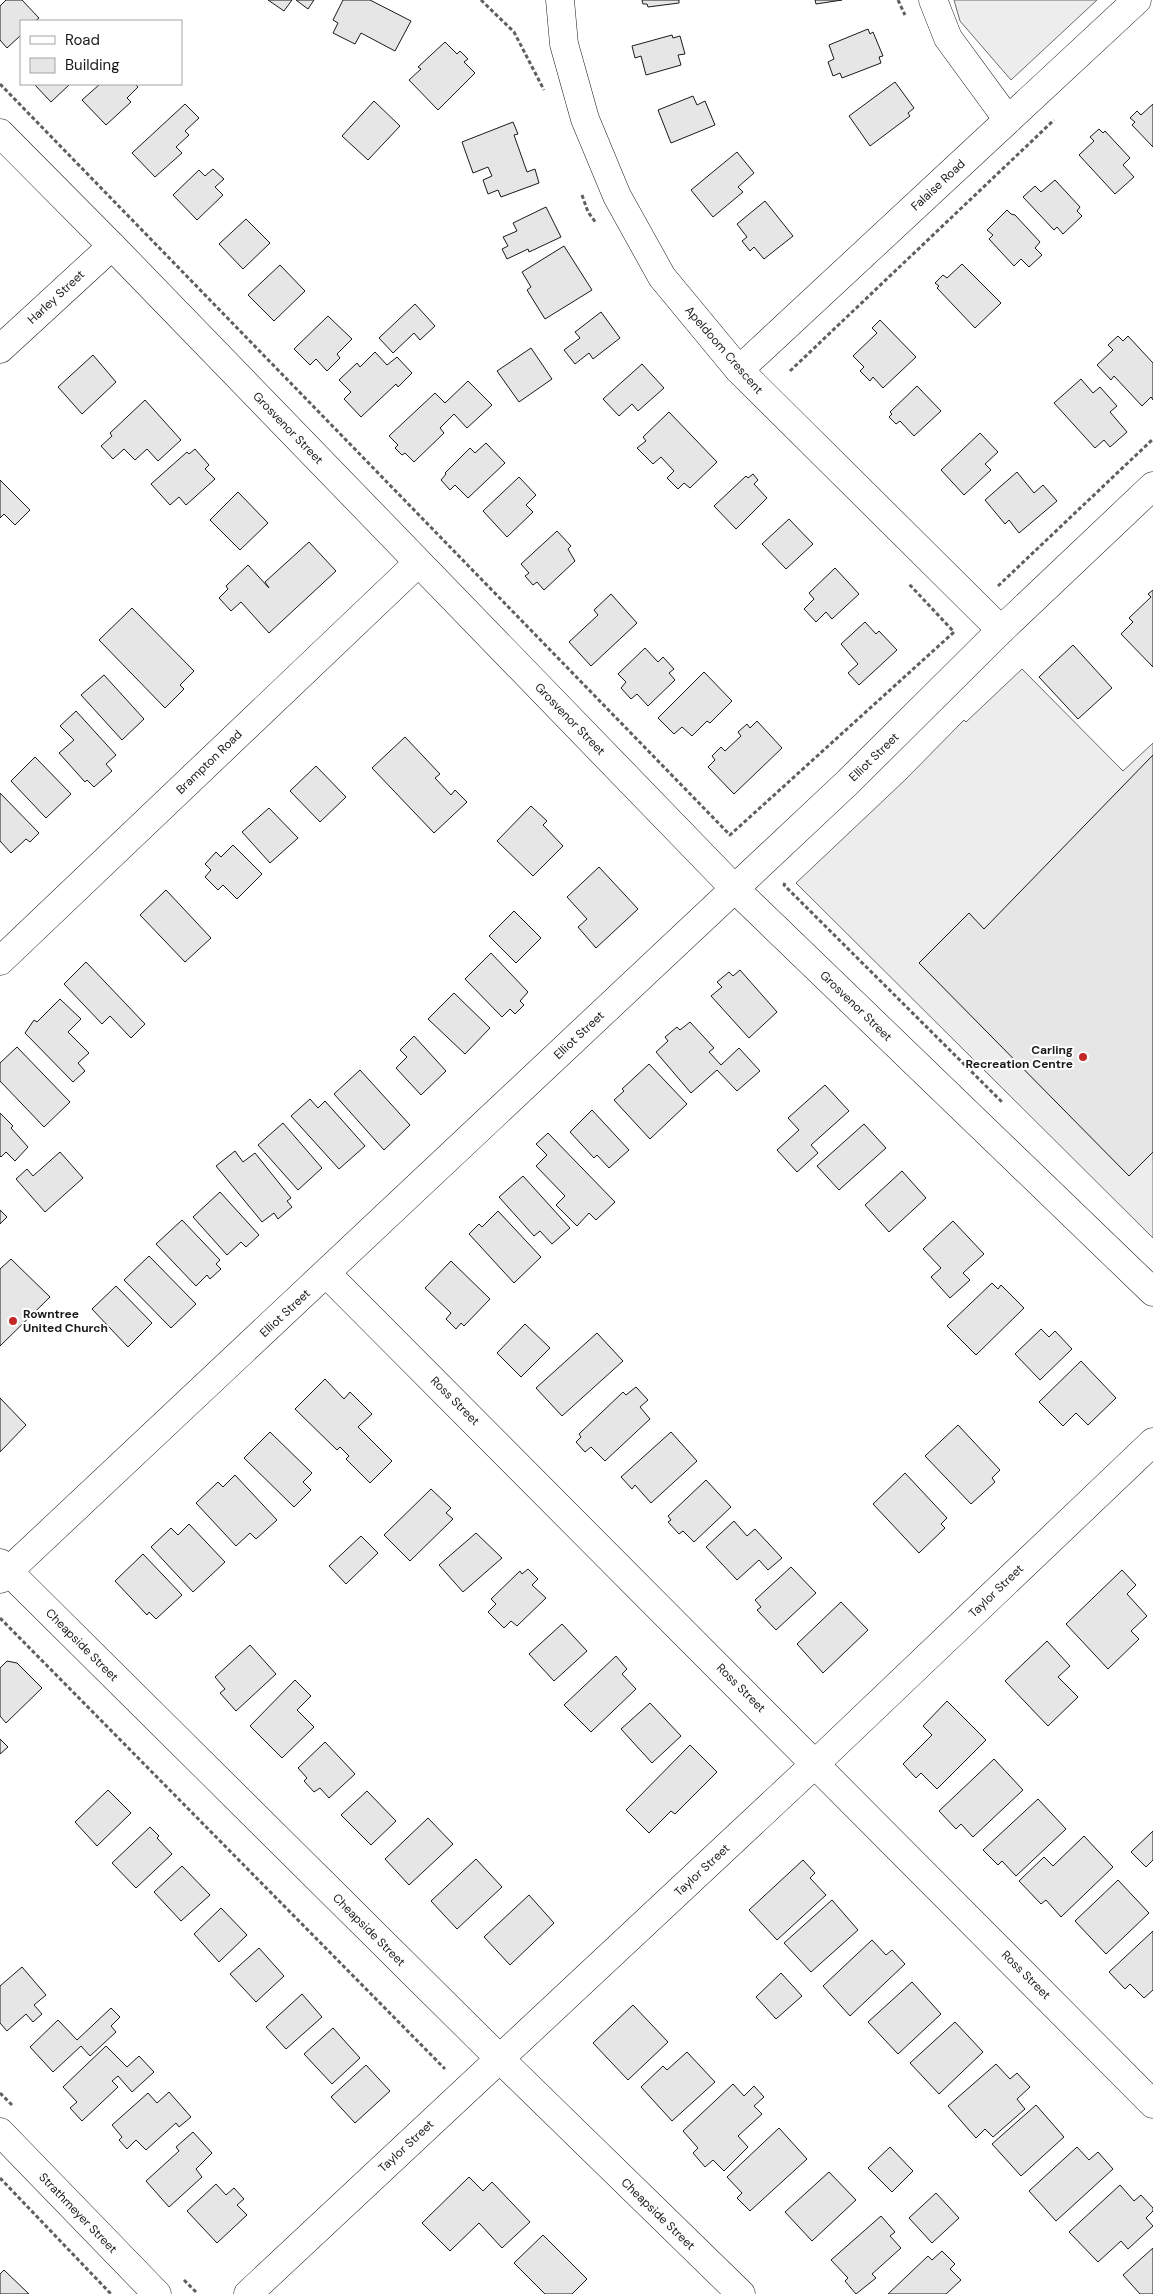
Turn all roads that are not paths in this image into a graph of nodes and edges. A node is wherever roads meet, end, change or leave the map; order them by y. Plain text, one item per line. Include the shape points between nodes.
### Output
1 (560, 0) edge
2 (934, 0) edge
3 (1137, 0) edge
4 (1008, 120) junction
5 (0, 133) edge
6 (112, 246) junction
7 (0, 349) edge
8 (739, 370) junction
9 (1153, 486) edge
10 (418, 563) junction
11 (1001, 630) junction
12 (734, 888) junction
13 (0, 961) edge
14 (327, 1274) junction
15 (1153, 1292) edge
16 (1153, 1442) edge
17 (3, 1571) edge
18 (816, 1763) junction
19 (500, 2059) junction
20 (1153, 2104) edge
21 (0, 2132) edge
22 (157, 2294) edge
23 (248, 2294) edge
24 (741, 2294) edge

1 - 8 street, Apeldoom Crescent via 564,44 585,119 617,196 662,277
2 - 4 street via 948,38
3 - 4 street, Falaise Road
4 - 8 street, Falaise Road
5 - 6 street, Grosvenor Street
6 - 7 street, Harley Street
6 - 10 street, Grosvenor Street
8 - 11 street, Apeldoom Crescent
9 - 11 street, Elliot Street
10 - 12 street, Grosvenor Street
10 - 13 street, Brampton Road
11 - 12 street, Elliot Street via 854,777
12 - 14 street, Elliot Street
12 - 15 street, Grosvenor Street
14 - 17 street, Elliot Street
14 - 18 street, Ross Street
16 - 18 street, Taylor Street
17 - 19 street, Cheapside Street
18 - 19 street, Taylor Street
18 - 20 street, Ross Street
19 - 23 street, Taylor Street
19 - 24 street, Cheapside Street
21 - 22 street, Strathmeyer Street

